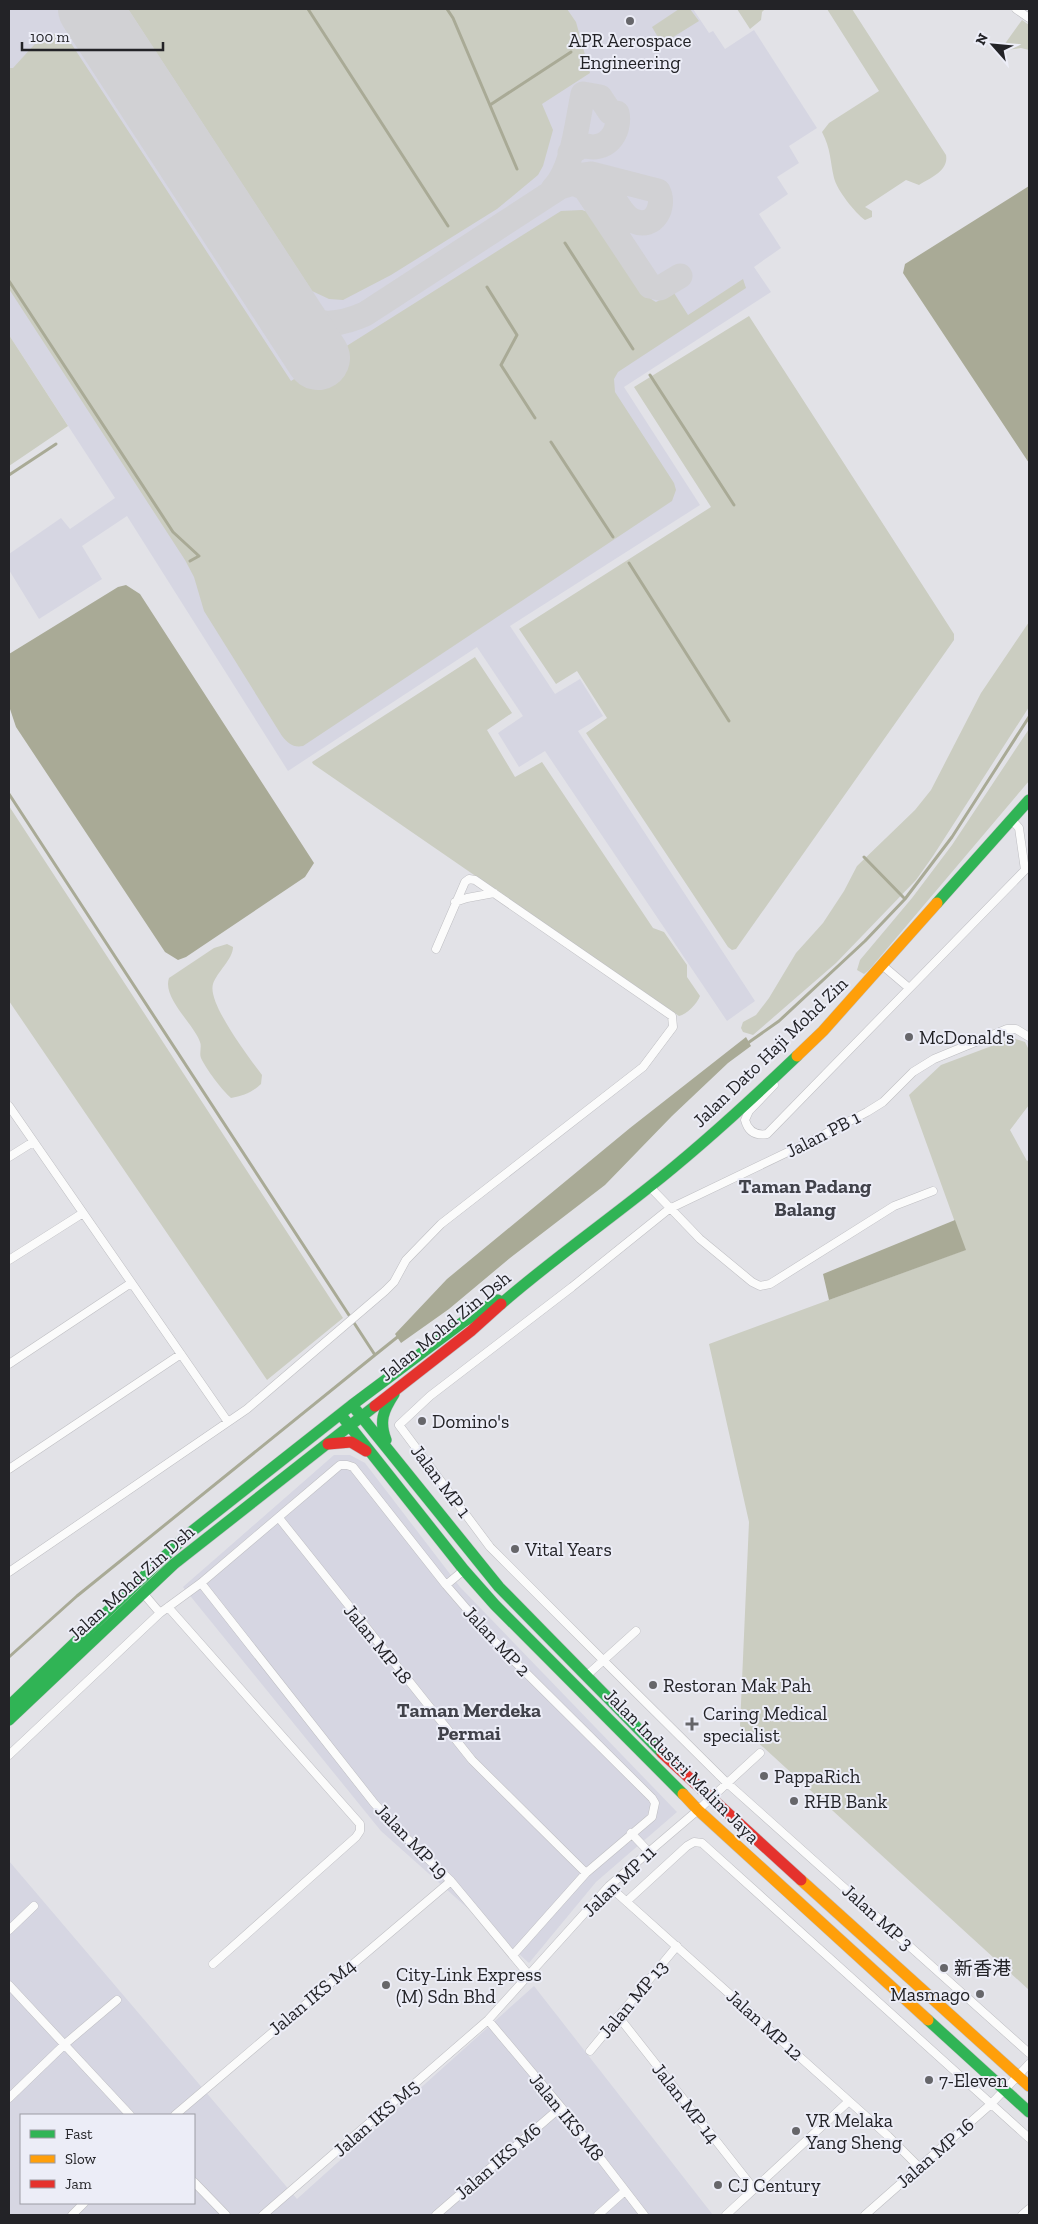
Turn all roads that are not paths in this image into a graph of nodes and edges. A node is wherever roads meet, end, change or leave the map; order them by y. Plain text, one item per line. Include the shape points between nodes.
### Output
1 (1029, 800) edge
2 (1012, 820) junction
3 (494, 893) junction
4 (455, 902) junction
5 (436, 949) dead end
6 (882, 965) junction
7 (909, 988) junction
8 (1029, 1037) edge
9 (790, 1062) junction
10 (9, 1106) edge
11 (33, 1142) junction
12 (9, 1157) edge
13 (650, 1187) junction
14 (933, 1191) dead end
15 (669, 1209) junction
16 (83, 1213) junction
17 (9, 1260) edge
18 (529, 1280) junction
19 (131, 1282) junction
20 (181, 1354) junction
21 (9, 1364) edge
22 (399, 1386) junction
23 (352, 1405) junction
24 (341, 1415) junction
25 (361, 1416) junction
26 (228, 1422) junction
27 (349, 1426) junction
28 (321, 1447) junction
29 (388, 1448) junction
30 (381, 1463) junction
31 (9, 1469) edge
32 (279, 1518) junction
33 (464, 1570) junction
34 (9, 1572) edge
35 (201, 1583) junction
36 (446, 1585) junction
37 (143, 1593) junction
38 (168, 1607) junction
39 (160, 1613) junction
40 (636, 1631) dead end
41 (603, 1660) junction
42 (586, 1676) junction
43 (9, 1706) edge
44 (9, 1720) edge
45 (760, 1753) dead end
46 (9, 1755) edge
47 (726, 1782) junction
48 (709, 1799) junction
49 (698, 1810) junction
50 (631, 1833) junction
51 (648, 1851) junction
52 (586, 1873) junction
53 (451, 1880) junction
54 (609, 1886) junction
55 (626, 1901) junction
56 (34, 1906) dead end
57 (9, 1930) edge
58 (677, 1946) junction
59 (513, 1955) junction
60 (213, 1964) dead end
61 (529, 1975) junction
62 (9, 1985) edge
63 (117, 2000) dead end
64 (618, 2016) junction
65 (488, 2020) junction
66 (65, 2044) junction
67 (590, 2051) dead end
68 (1029, 2053) edge
69 (1029, 2064) edge
70 (1018, 2076) junction
71 (1029, 2086) edge
72 (1006, 2090) junction
73 (9, 2098) edge
74 (849, 2101) junction
75 (991, 2104) junction
76 (561, 2108) junction
77 (1029, 2112) edge
78 (129, 2114) edge
79 (176, 2114) edge
80 (1029, 2138) edge
81 (919, 2167) junction
82 (195, 2183) edge
83 (754, 2189) junction
84 (626, 2191) junction
85 (83, 2204) edge
86 (1029, 2209) edge
87 (72, 2215) edge
88 (226, 2215) edge
89 (263, 2215) edge
90 (436, 2215) edge
91 (598, 2215) edge
92 (644, 2215) edge
93 (726, 2215) edge
94 (865, 2215) edge
95 (1022, 2215) edge

1 - 2 main road, Jalan Dato Haji Mohd Zin
2 - 6 main road, Jalan Dato Haji Mohd Zin
2 - 7 street via 1019,828 1025,870
3 - 4 street
3 - 4 street via 469,879
3 - 26 street via 672,1016 673,1027 643,1067 440,1224 406,1260 390,1287 266,1394
4 - 5 street
6 - 7 street
6 - 9 main road, Jalan Dato Haji Mohd Zin via 823,1031
7 - 9 street via 767,1134 754,1133 745,1120 749,1111 779,1080
8 - 15 street, Jalan PB 1 via 1007,1028 934,1059 913,1072 883,1102 867,1112
9 - 13 main road, Jalan Dato Haji Mohd Zin via 737,1113
10 - 11 street
11 - 12 street
11 - 16 street
13 - 15 street
13 - 18 main road, Jalan Dato Haji Mohd Zin
14 - 15 street via 894,1206 770,1284 760,1286 700,1239
15 - 41 street, Jalan MP 1 via 430,1396 400,1424 490,1547
16 - 17 street
16 - 19 street
18 - 22 main road, Jalan Mohd Zin Dsh via 471,1331
18 - 23 main road, Jalan Mohd Zin Dsh via 463,1322
19 - 20 street
19 - 21 street
20 - 26 street
20 - 31 street
22 - 25 main road, Jalan Mohd Zin Dsh
22 - 29 main road via 380,1420
23 - 24 main road, Jalan Mohd Zin Dsh
23 - 25 main road, Jalan Industri Malim Jaya
24 - 27 main road, Jalan Industri Malim Jaya
24 - 43 main road, Jalan Mohd Zin Dsh via 186,1536
25 - 27 main road, Jalan Mohd Zin Dsh
25 - 29 main road, Jalan Industri Malim Jaya
26 - 34 street
27 - 28 main road, Jalan Mohd Zin Dsh
27 - 30 main road, Jalan Industri Malim Jaya
28 - 30 main road via 334,1442 350,1442
28 - 37 main road, Jalan Mohd Zin Dsh via 239,1510
29 - 42 main road, Jalan Industri Malim Jaya via 499,1587
30 - 33 main road, Jalan Industri Malim Jaya
32 - 35 street
32 - 36 street, Jalan MP 2 via 340,1465 353,1467
32 - 52 street, Jalan MP 18 via 472,1760
33 - 36 street
33 - 49 main road, Jalan Industri Malim Jaya
35 - 38 street
35 - 53 street, Jalan MP 19 via 374,1803
36 - 50 street, Jalan MP 2 via 496,1643 652,1798 655,1803 652,1817
37 - 39 street
37 - 44 main road, Jalan Mohd Zin Dsh
38 - 39 street
38 - 60 street via 360,1824 356,1837
39 - 46 street
40 - 41 street
41 - 42 street
41 - 47 street, Jalan MP 1
42 - 48 main road, Jalan Industri Malim Jaya
45 - 47 street, Jalan MP 11
47 - 48 street, Jalan MP 11
47 - 68 street, Jalan MP 3
48 - 49 street, Jalan MP 11
48 - 70 main road, Jalan Industri Malim Jaya
49 - 51 street, Jalan MP 11
49 - 72 main road, Jalan Industri Malim Jaya
50 - 51 street
50 - 52 street
51 - 54 street, Jalan MP 11
52 - 59 street
53 - 59 street, Jalan MP 19
53 - 79 street, Jalan IKS M4
54 - 55 street, Jalan MP 12
54 - 61 street, Jalan MP 11
55 - 58 street, Jalan MP 12
55 - 75 street via 687,1846 702,1842
56 - 57 street
58 - 64 street, Jalan MP 13
58 - 74 street, Jalan MP 12
59 - 61 street, Jalan MP 19
61 - 65 street, Jalan MP 11
62 - 66 street
63 - 66 street
64 - 67 street, Jalan MP 13
64 - 83 street, Jalan MP 14
65 - 76 street, Jalan IKS M8
65 - 89 street, Jalan IKS M5
66 - 73 street
66 - 78 street
69 - 70 street, Jalan MP 16
70 - 71 main road, Jalan Industri Malim Jaya
70 - 72 street, Jalan MP 16
72 - 75 street, Jalan MP 16
72 - 77 main road, Jalan Industri Malim Jaya
74 - 81 street, Jalan MP 12
74 - 83 street
75 - 80 street
75 - 81 street, Jalan MP 16
76 - 84 street, Jalan IKS M8
76 - 90 street, Jalan IKS M6
81 - 94 street, Jalan MP 16
82 - 88 street
83 - 93 street
84 - 91 street
84 - 92 street, Jalan IKS M8
85 - 87 street
86 - 95 street

